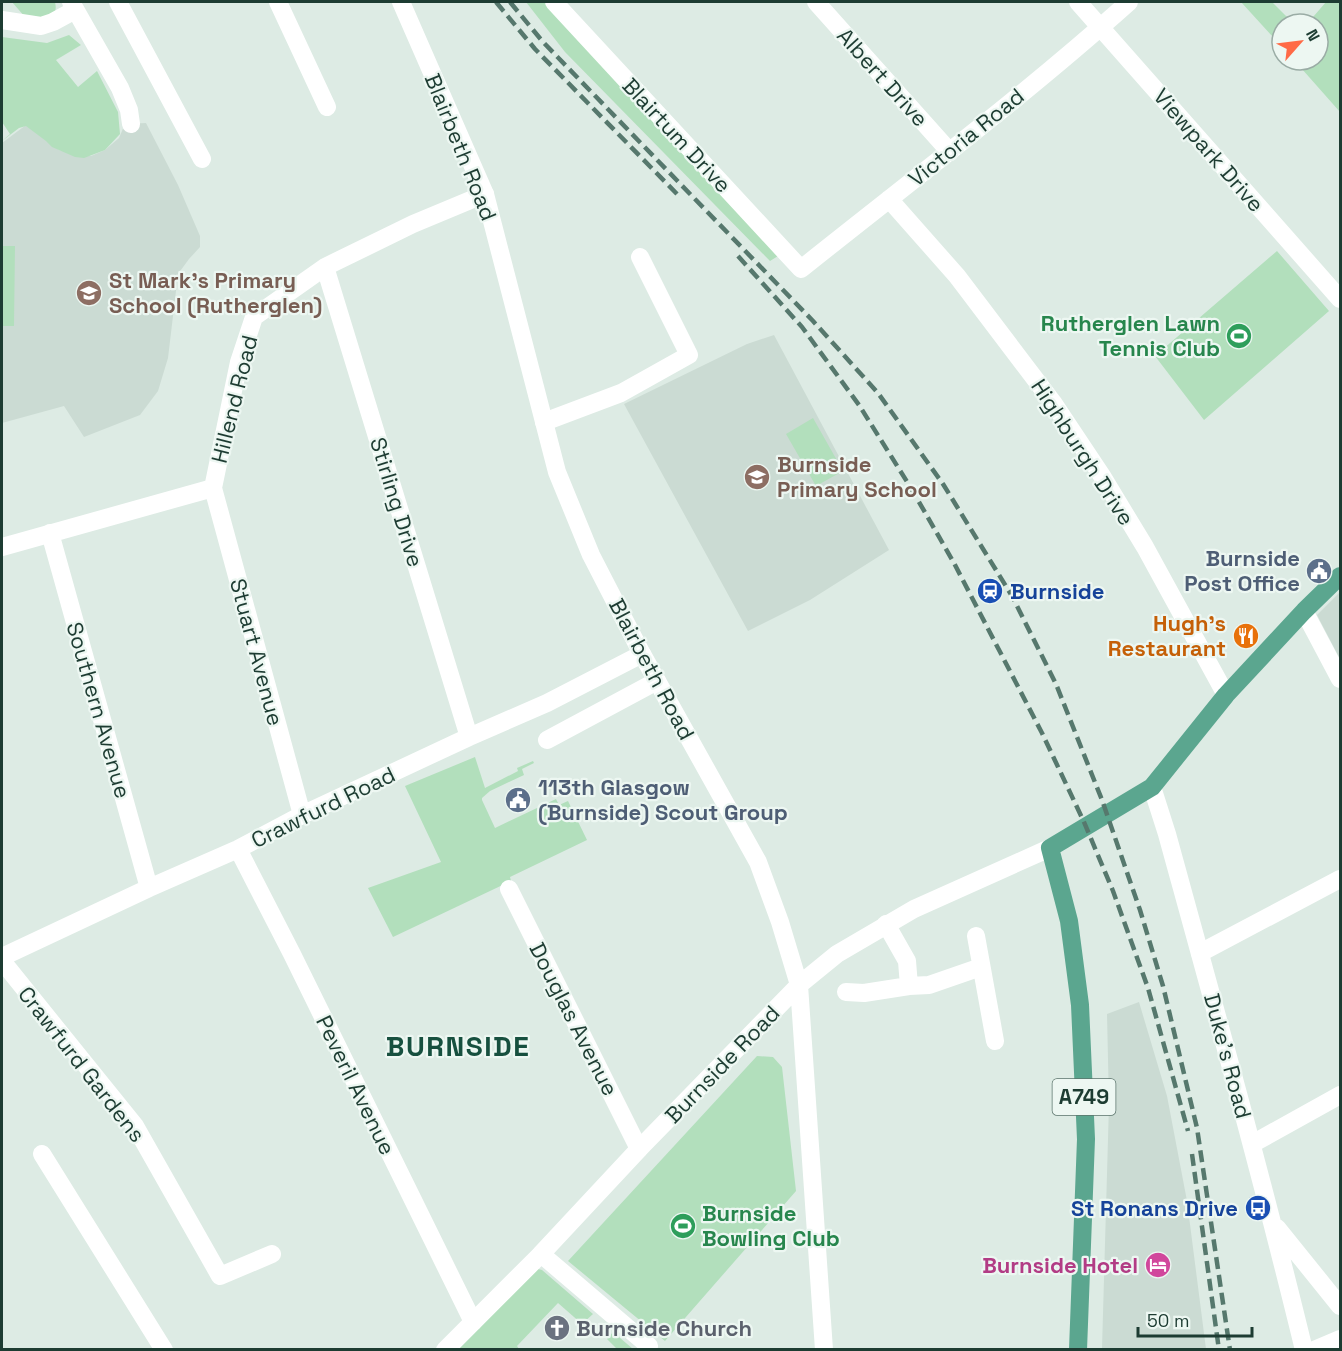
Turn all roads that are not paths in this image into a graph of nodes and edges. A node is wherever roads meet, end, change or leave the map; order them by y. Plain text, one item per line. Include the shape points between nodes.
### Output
1 (118, 2) edge
2 (278, 2) edge
3 (400, 2) edge
4 (554, 2) edge
5 (816, 2) edge
6 (1078, 2) edge
7 (1129, 2) edge
8 (73, 6) edge
9 (2, 20) edge
10 (1101, 27) junction
11 (327, 107) dead end
12 (131, 124) dead end
13 (950, 152) junction
14 (202, 159) dead end
15 (485, 194) junction
16 (889, 199) junction
17 (640, 256) dead end
18 (325, 267) junction
19 (801, 269) joint
20 (1341, 300) edge
21 (544, 422) junction
22 (213, 488) junction
23 (50, 533) junction
24 (2, 547) edge
25 (1341, 576) edge
26 (1304, 612) junction
27 (642, 654) junction
28 (1341, 679) edge
29 (657, 681) junction
30 (1226, 695) junction
31 (469, 737) junction
32 (547, 740) dead end
33 (1152, 787) junction
34 (302, 815) junction
35 (1050, 848) junction
36 (238, 849) junction
37 (1341, 879) edge
38 (149, 888) junction
39 (509, 889) dead end
40 (886, 924) junction
41 (976, 936) dead end
42 (1200, 953) junction
43 (2, 959) edge
44 (981, 968) junction
45 (799, 985) junction
46 (909, 986) junction
47 (846, 992) dead end
48 (995, 1041) dead end
49 (1341, 1095) edge
50 (1252, 1143) junction
51 (639, 1149) junction
52 (42, 1154) dead end
53 (1274, 1224) junction
54 (272, 1254) dead end
55 (541, 1254) junction
56 (1340, 1304) edge
57 (473, 1322) junction
58 (1341, 1339) edge
59 (164, 1350) edge
60 (445, 1350) edge
61 (648, 1350) edge
62 (824, 1350) edge
63 (1078, 1350) edge
64 (1304, 1350) edge
65 (1314, 1350) edge

1 - 14 street
2 - 11 street
3 - 15 street, Blairbeth Road
4 - 19 street, Blairtum Drive
5 - 13 street, Albert Drive
6 - 10 street, Viewpark Drive
7 - 10 street, Victoria Road
8 - 9 street via 41,26
8 - 12 street via 120,88
10 - 13 street, Victoria Road
10 - 20 street, Viewpark Drive
13 - 16 street, Victoria Road
15 - 18 street, Hillend Road
15 - 21 street, Blairbeth Road
16 - 19 street, Victoria Road
16 - 30 street, Highburgh Drive via 957,276 1054,404 1145,548
17 - 21 street via 689,355 621,393
18 - 22 street, Hillend Road via 254,317 239,362
18 - 31 street, Stirling Drive
21 - 27 street, Blairbeth Road via 557,472 591,555
22 - 23 street, Hillend Road
22 - 34 street, Stuart Avenue
23 - 24 street, Hillend Road
23 - 38 street, Southern Avenue
25 - 26 main road
26 - 28 street
26 - 30 main road
27 - 29 street, Blairbeth Road
27 - 31 street, Crawfurd Road via 547,703
29 - 32 street
29 - 45 street, Blairbeth Road via 758,862
30 - 33 main road
31 - 34 street, Crawfurd Road
33 - 35 main road
33 - 42 street, Duke's Road
34 - 36 street, Crawfurd Road
35 - 40 street, Burnside Road
35 - 63 main road, A749 via 1069,921 1080,1005 1086,1139
36 - 38 street, Crawfurd Road
36 - 57 street, Peveril Avenue
37 - 42 street
38 - 43 street, Crawfurd Road
39 - 51 street, Douglas Avenue
40 - 45 street, Burnside Road via 837,954
40 - 46 street via 907,961
41 - 44 street
42 - 50 street, Duke's Road
43 - 54 street, Crawfurd Gardens via 135,1126 220,1276
44 - 46 street via 929,985
44 - 48 street
45 - 51 street, Burnside Road
45 - 62 street, Blairbeth Road
46 - 47 street
49 - 50 street
50 - 53 street, Duke's Road
51 - 55 street, Burnside Road
52 - 59 street
53 - 56 street, Duke's Road
53 - 64 street
55 - 57 street, Burnside Road
55 - 61 street via 649,1346
57 - 60 street, Burnside Road
58 - 65 street

